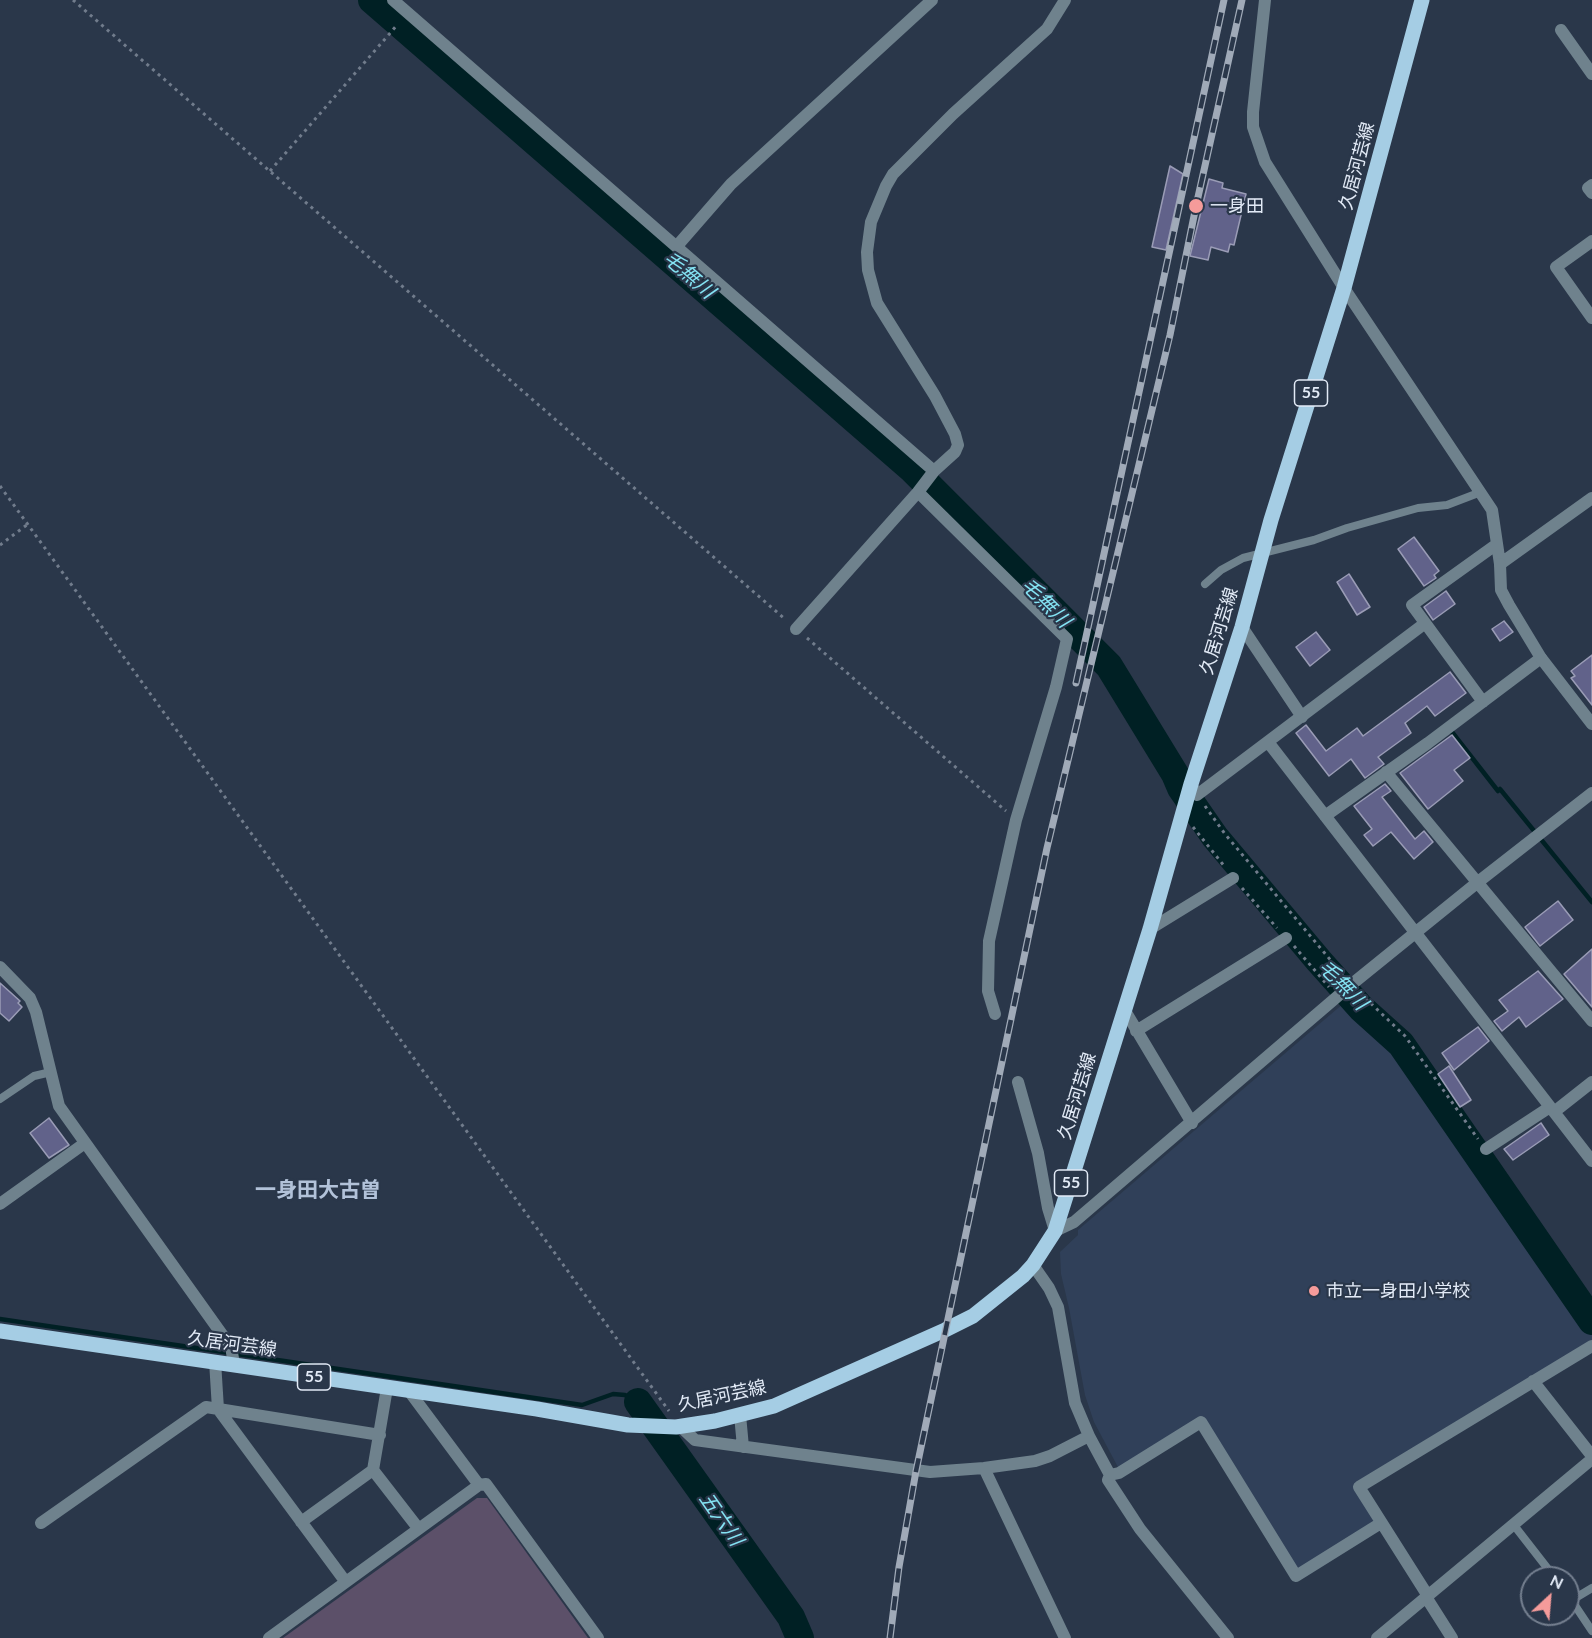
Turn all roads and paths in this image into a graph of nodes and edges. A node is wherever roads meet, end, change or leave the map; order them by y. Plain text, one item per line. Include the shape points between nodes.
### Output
1 (73, 0) edge
2 (393, 0) edge
3 (932, 0) edge
4 (1065, 0) edge
5 (1264, 0) edge
6 (1422, 0) edge
7 (395, 28) dead end
8 (1561, 30) dead end
9 (1592, 74) edge
10 (270, 171) junction
11 (1592, 185) edge
12 (1592, 193) edge
13 (1592, 241) edge
14 (677, 246) junction
15 (1344, 288) junction
16 (1592, 318) edge
17 (933, 473) junction
18 (0, 486) edge
19 (919, 490) junction
20 (1481, 492) junction
21 (1592, 498) edge
22 (28, 525) junction
23 (1497, 544) junction
24 (0, 545) edge
25 (1262, 552) junction
26 (1500, 564) junction
27 (1205, 584) dead end
28 (1425, 624) junction
29 (1242, 627) junction
30 (796, 629) junction
31 (1540, 658) junction
32 (1483, 702) junction
33 (1302, 717) junction
34 (1592, 724) edge
35 (1268, 742) junction
36 (1386, 771) junction
37 (1191, 784) junction
38 (1592, 793) edge
39 (1183, 813) junction
40 (1325, 816) junction
41 (1016, 820) junction
42 (1233, 878) junction
43 (1478, 882) junction
44 (1150, 929) junction
45 (1416, 932) junction
46 (1286, 939) junction
47 (0, 967) edge
48 (1338, 997) junction
49 (1124, 1009) junction
50 (994, 1014) dead end
51 (1592, 1021) edge
52 (1136, 1031) junction
53 (51, 1072) junction
54 (1018, 1082) dead end
55 (1592, 1082) edge
56 (0, 1099) edge
57 (1552, 1110) junction
58 (1192, 1123) junction
59 (85, 1143) junction
60 (1486, 1149) dead end
61 (1592, 1161) edge
62 (0, 1204) edge
63 (1056, 1231) junction
64 (1033, 1266) junction
65 (0, 1331) edge
66 (1592, 1346) edge
67 (233, 1356) junction
68 (215, 1361) junction
69 (1533, 1381) junction
70 (387, 1388) junction
71 (409, 1391) junction
72 (218, 1409) junction
73 (740, 1415) junction
74 (678, 1427) junction
75 (380, 1435) junction
76 (1089, 1436) junction
77 (743, 1447) junction
78 (1592, 1457) edge
79 (984, 1468) junction
80 (373, 1470) junction
81 (1110, 1475) junction
82 (479, 1485) junction
83 (301, 1522) junction
84 (40, 1523) dead end
85 (1381, 1523) junction
86 (1513, 1524) junction
87 (418, 1528) junction
88 (1546, 1566) edge
89 (345, 1581) junction
90 (1427, 1597) junction
91 (1580, 1613) edge
92 (1592, 1632) edge
93 (269, 1638) edge
94 (598, 1638) edge
95 (1065, 1638) edge
96 (1228, 1638) edge
97 (1377, 1638) edge
98 (1452, 1638) edge

1 - 10 path
2 - 14 street
3 - 14 street via 731,184
4 - 17 street via 1047,29 952,114 893,174 871,222 868,270 877,303 935,396 958,445
5 - 15 street via 1253,127 1265,162
6 - 15 main road, 久居河芸線 / 55
7 - 10 path
8 - 9 street
10 - 30 path
11 - 12 street via 1588,188
13 - 16 street via 1556,267
14 - 17 street
15 - 20 street
15 - 25 main road, 久居河芸線 / 55
17 - 19 street
18 - 22 path
19 - 30 street
19 - 41 street via 1067,639
20 - 23 street via 1492,510
20 - 25 lane via 1447,505 1418,508
21 - 26 street
22 - 24 path
22 - 74 path
23 - 26 street
23 - 28 street via 1412,605
25 - 27 lane via 1228,565
25 - 29 main road, 久居河芸線 / 55
26 - 31 street via 1501,590
28 - 32 street
28 - 33 street
29 - 33 street
29 - 37 main road, 久居河芸線 / 55
30 - 41 path
31 - 32 street
31 - 34 street
32 - 36 street
33 - 35 street
35 - 37 street via 1197,795
35 - 40 street
36 - 40 street
36 - 43 street
37 - 39 main road, 久居河芸線 / 55
38 - 43 street
39 - 42 path
39 - 44 main road, 久居河芸線 / 55
40 - 45 street
41 - 50 street via 989,941 988,991
42 - 44 street
42 - 46 path
43 - 45 street
43 - 51 street
44 - 49 main road, 久居河芸線 / 55
45 - 48 street
45 - 57 street
46 - 48 path
46 - 52 street
47 - 53 street via 30,998
48 - 58 street
49 - 52 street
49 - 63 main road, 久居河芸線 / 55
52 - 58 street
53 - 56 lane via 34,1076
53 - 59 street via 59,1106
54 - 63 street via 1038,1153 1047,1208
55 - 57 street
57 - 60 street
57 - 61 street
58 - 63 street via 1074,1222
59 - 62 street
59 - 67 street
63 - 64 main road, 久居河芸線 / 55
64 - 73 main road, 久居河芸線 / 55 via 973,1316 774,1406
64 - 76 street via 1058,1307 1075,1403
65 - 68 main road, 久居河芸線 / 55
66 - 69 street
67 - 68 main road, 久居河芸線 / 55
67 - 70 main road, 久居河芸線 / 55
68 - 72 street
69 - 78 street
69 - 85 street via 1359,1487
70 - 71 main road, 久居河芸線 / 55
70 - 75 street
71 - 74 main road, 久居河芸線 / 55 via 628,1425
71 - 82 street
72 - 75 street
72 - 83 street
72 - 84 street via 206,1407
73 - 74 main road, 久居河芸線 / 55
73 - 77 street
74 - 77 street via 695,1440
75 - 80 street
76 - 79 street via 1035,1461
76 - 81 street
77 - 79 street via 916,1472
78 - 86 street
79 - 95 street
80 - 83 street
80 - 87 street
81 - 85 street via 1202,1422 1296,1576
81 - 96 street via 1108,1480 1140,1529
82 - 87 street
82 - 94 street via 486,1484
83 - 89 street
85 - 90 street
86 - 88 lane
86 - 90 street
87 - 89 street
89 - 93 street
90 - 97 street
90 - 98 street
91 - 92 lane

